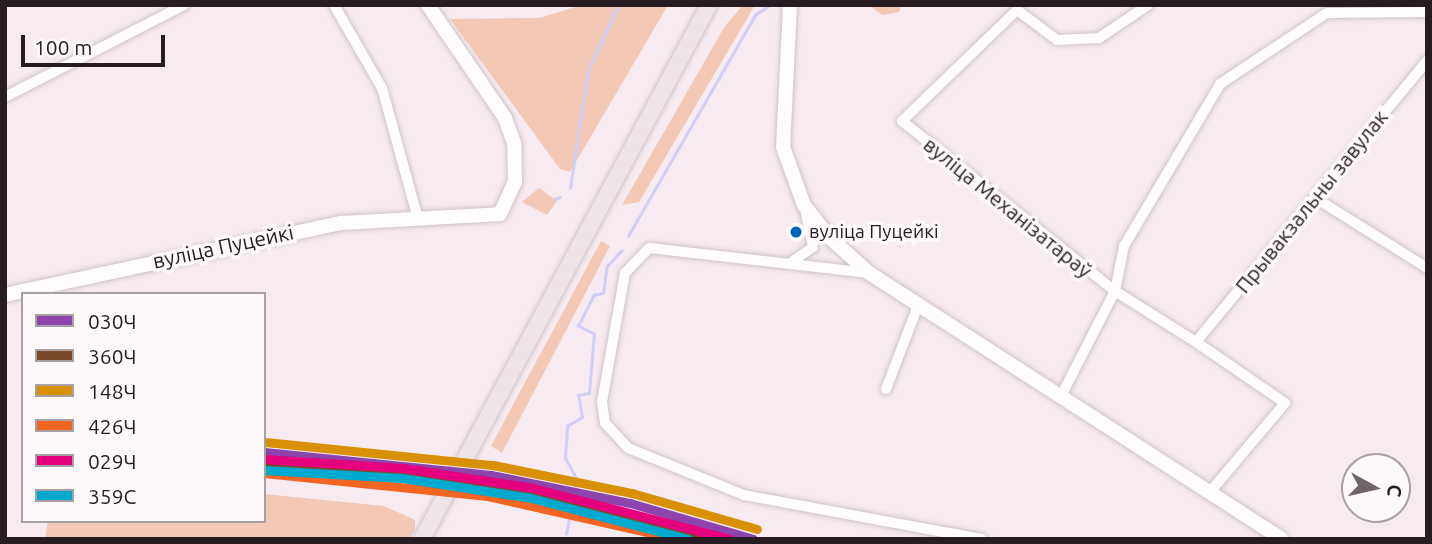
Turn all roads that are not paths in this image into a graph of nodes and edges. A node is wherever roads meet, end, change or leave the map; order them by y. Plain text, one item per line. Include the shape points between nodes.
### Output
1 (184, 5) edge
2 (334, 5) edge
3 (428, 5) edge
4 (1149, 5) edge
5 (789, 7) edge
6 (710, 8) edge
7 (1021, 8) edge
8 (1325, 9) edge
9 (1427, 12) edge
10 (1427, 61) edge
11 (5, 97) edge
12 (1317, 199) junction
13 (804, 205) junction
14 (417, 215) junction
15 (790, 262) junction
16 (1427, 268) edge
17 (869, 273) junction
18 (1115, 291) junction
19 (5, 295) edge
20 (919, 303) junction
21 (1196, 342) junction
22 (886, 388) dead end
23 (1060, 398) junction
24 (1210, 492) junction
25 (422, 539) edge
26 (982, 539) edge
27 (1282, 539) edge

1 - 11 street
2 - 14 street via 382,88
3 - 14 main road, вуліца Пуцейкі via 505,118 517,161 500,214
4 - 7 street via 1099,37 1057,40
5 - 13 main road via 783,147
6 - 25 main road
7 - 18 street, вуліца Механізатараў via 902,121
8 - 9 street, вуліца Механізатараў
8 - 18 street, вуліца Механізатараў via 1212,94 1124,246
10 - 12 street, Прывакзальны завулак
12 - 16 street
12 - 21 street, Прывакзальны завулак
13 - 15 street via 813,247
13 - 17 main road
14 - 19 main road, вуліца Пуцейкі via 236,241
15 - 17 street
15 - 26 street via 656,246 632,262 602,402 615,438 744,495
17 - 20 main road
18 - 21 street
18 - 23 street
20 - 22 street
20 - 23 main road
21 - 24 street via 1285,402
23 - 24 main road
24 - 27 main road

